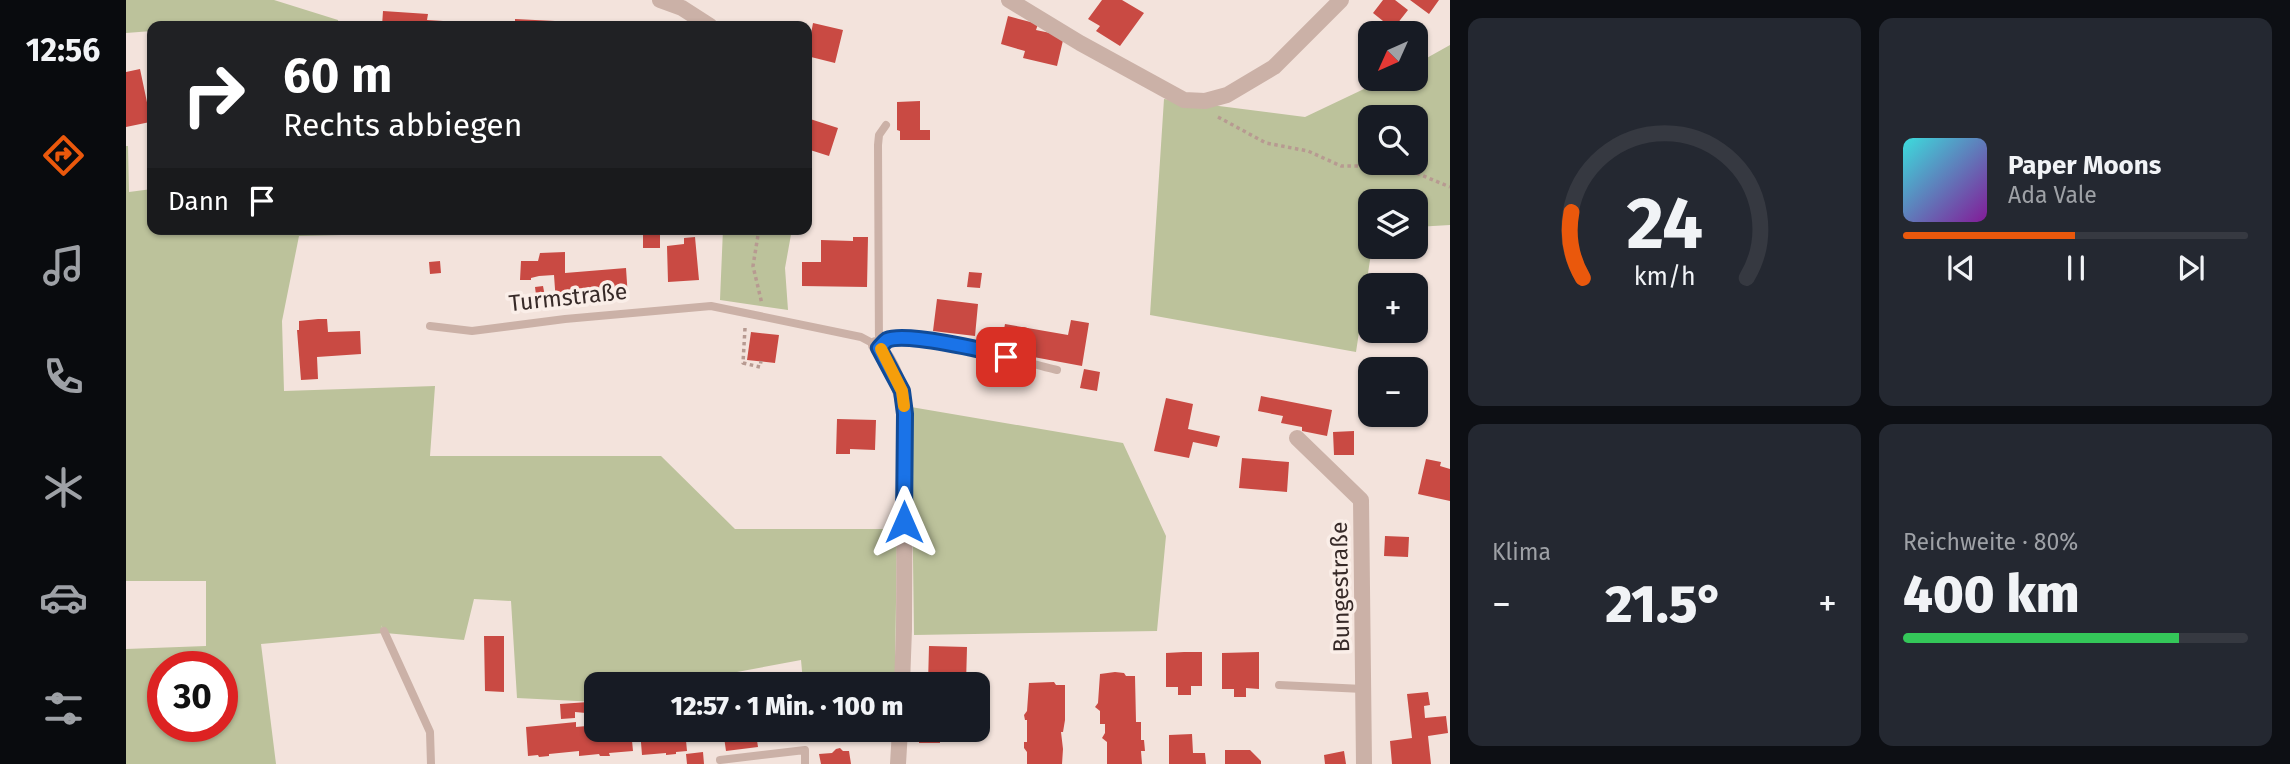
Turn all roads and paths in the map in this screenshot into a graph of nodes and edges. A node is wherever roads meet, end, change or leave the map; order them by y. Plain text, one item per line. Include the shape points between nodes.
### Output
1 (660, 0) edge
2 (1009, 0) edge
3 (1341, 0) edge
4 (702, 21) edge
5 (1205, 101) junction
6 (886, 125) dead end
7 (1450, 187) edge
8 (758, 235) edge
9 (746, 312) junction
10 (765, 316) junction
11 (430, 326) dead end
12 (878, 346) junction
13 (761, 361) dead end
14 (1057, 370) dead end
15 (1297, 438) dead end
16 (384, 631) dead end
17 (902, 672) edge
18 (1279, 685) dead end
19 (1363, 689) junction
20 (899, 742) edge
21 (720, 760) dead end
22 (431, 764) edge
23 (805, 764) edge
24 (898, 764) edge
25 (1364, 764) edge

1 - 4 street
2 - 5 street via 1184,100
3 - 5 street via 1274,67 1227,95
5 - 7 path via 1218,118 1266,143 1308,151 1341,166 1414,172
6 - 12 lane via 878,145
8 - 10 path via 754,266
9 - 10 lane, Turmstraße
9 - 11 lane, Turmstraße via 712,306 472,331
9 - 13 path via 743,363 760,367
10 - 12 lane, Turmstraße via 861,337
12 - 14 lane via 887,340 912,338 989,351
12 - 17 street via 902,391 905,414
15 - 19 street, Bungestraße via 1362,500
16 - 22 lane via 430,732
18 - 19 lane
19 - 25 street, Bungestraße
20 - 24 street
21 - 23 lane via 805,750

